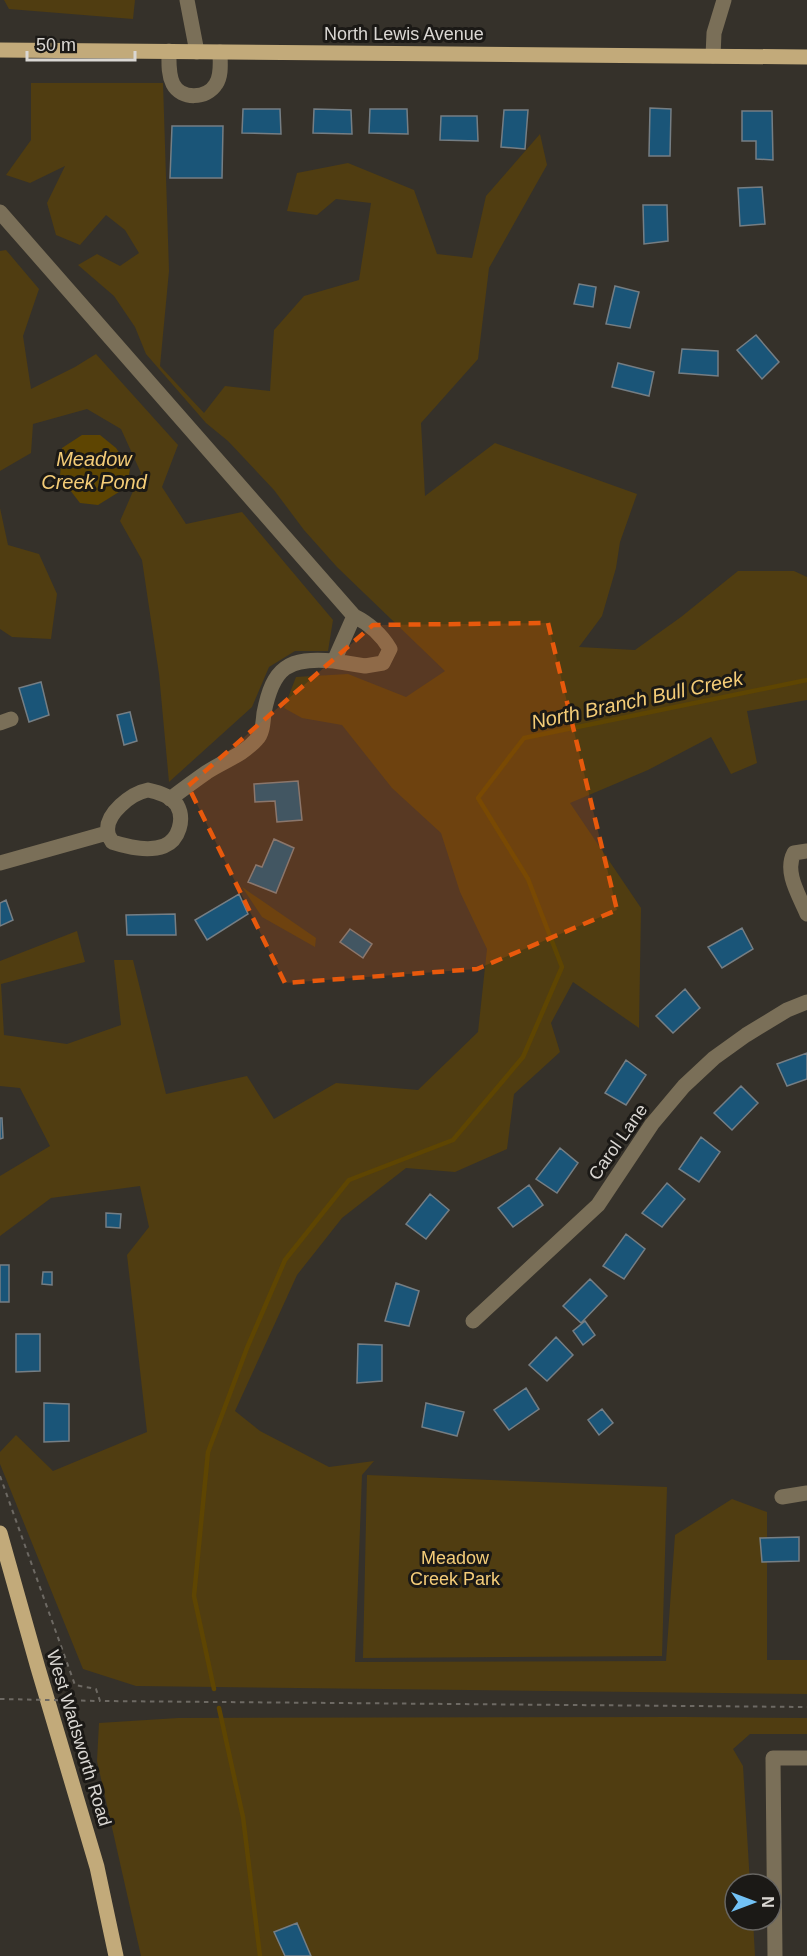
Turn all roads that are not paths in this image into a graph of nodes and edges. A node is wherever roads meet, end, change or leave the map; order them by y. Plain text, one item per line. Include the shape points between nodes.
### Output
1 (187, 0) edge
2 (724, 0) edge
3 (0, 50) edge
4 (169, 51) junction
5 (197, 52) junction
6 (220, 52) junction
7 (713, 56) junction
8 (807, 57) edge
9 (0, 212) edge
10 (354, 616) junction
11 (334, 661) junction
12 (170, 799) junction
13 (107, 832) junction
14 (807, 851) edge
15 (0, 863) edge
16 (807, 914) edge
17 (807, 1002) edge
18 (473, 1322) dead end
19 (807, 1493) edge
20 (782, 1497) dead end
21 (0, 1533) edge
22 (807, 1758) edge
23 (116, 1956) edge
24 (775, 1956) edge

1 - 5 street
2 - 7 street via 714,33
3 - 4 main road, North Lewis Avenue
4 - 5 main road, North Lewis Avenue
4 - 6 street via 173,86 178,92 197,96 205,95 216,85
5 - 6 main road, North Lewis Avenue
6 - 7 main road, North Lewis Avenue
7 - 8 main road, North Lewis Avenue
9 - 10 street
10 - 11 street
10 - 11 street via 368,623 390,649 383,663 365,666
11 - 12 street via 311,659 289,665 275,679 260,736 247,750
12 - 13 street via 148,790 136,793 118,808
12 - 13 street via 177,805 181,819 179,831 165,846 129,847 112,842
13 - 15 street
14 - 16 street via 794,853 790,861 792,878
17 - 18 street, Carol Lane via 746,1035 684,1086 652,1124 598,1205
19 - 20 street
21 - 23 main road, West Wadsworth Road via 97,1867
22 - 24 street via 773,1758

